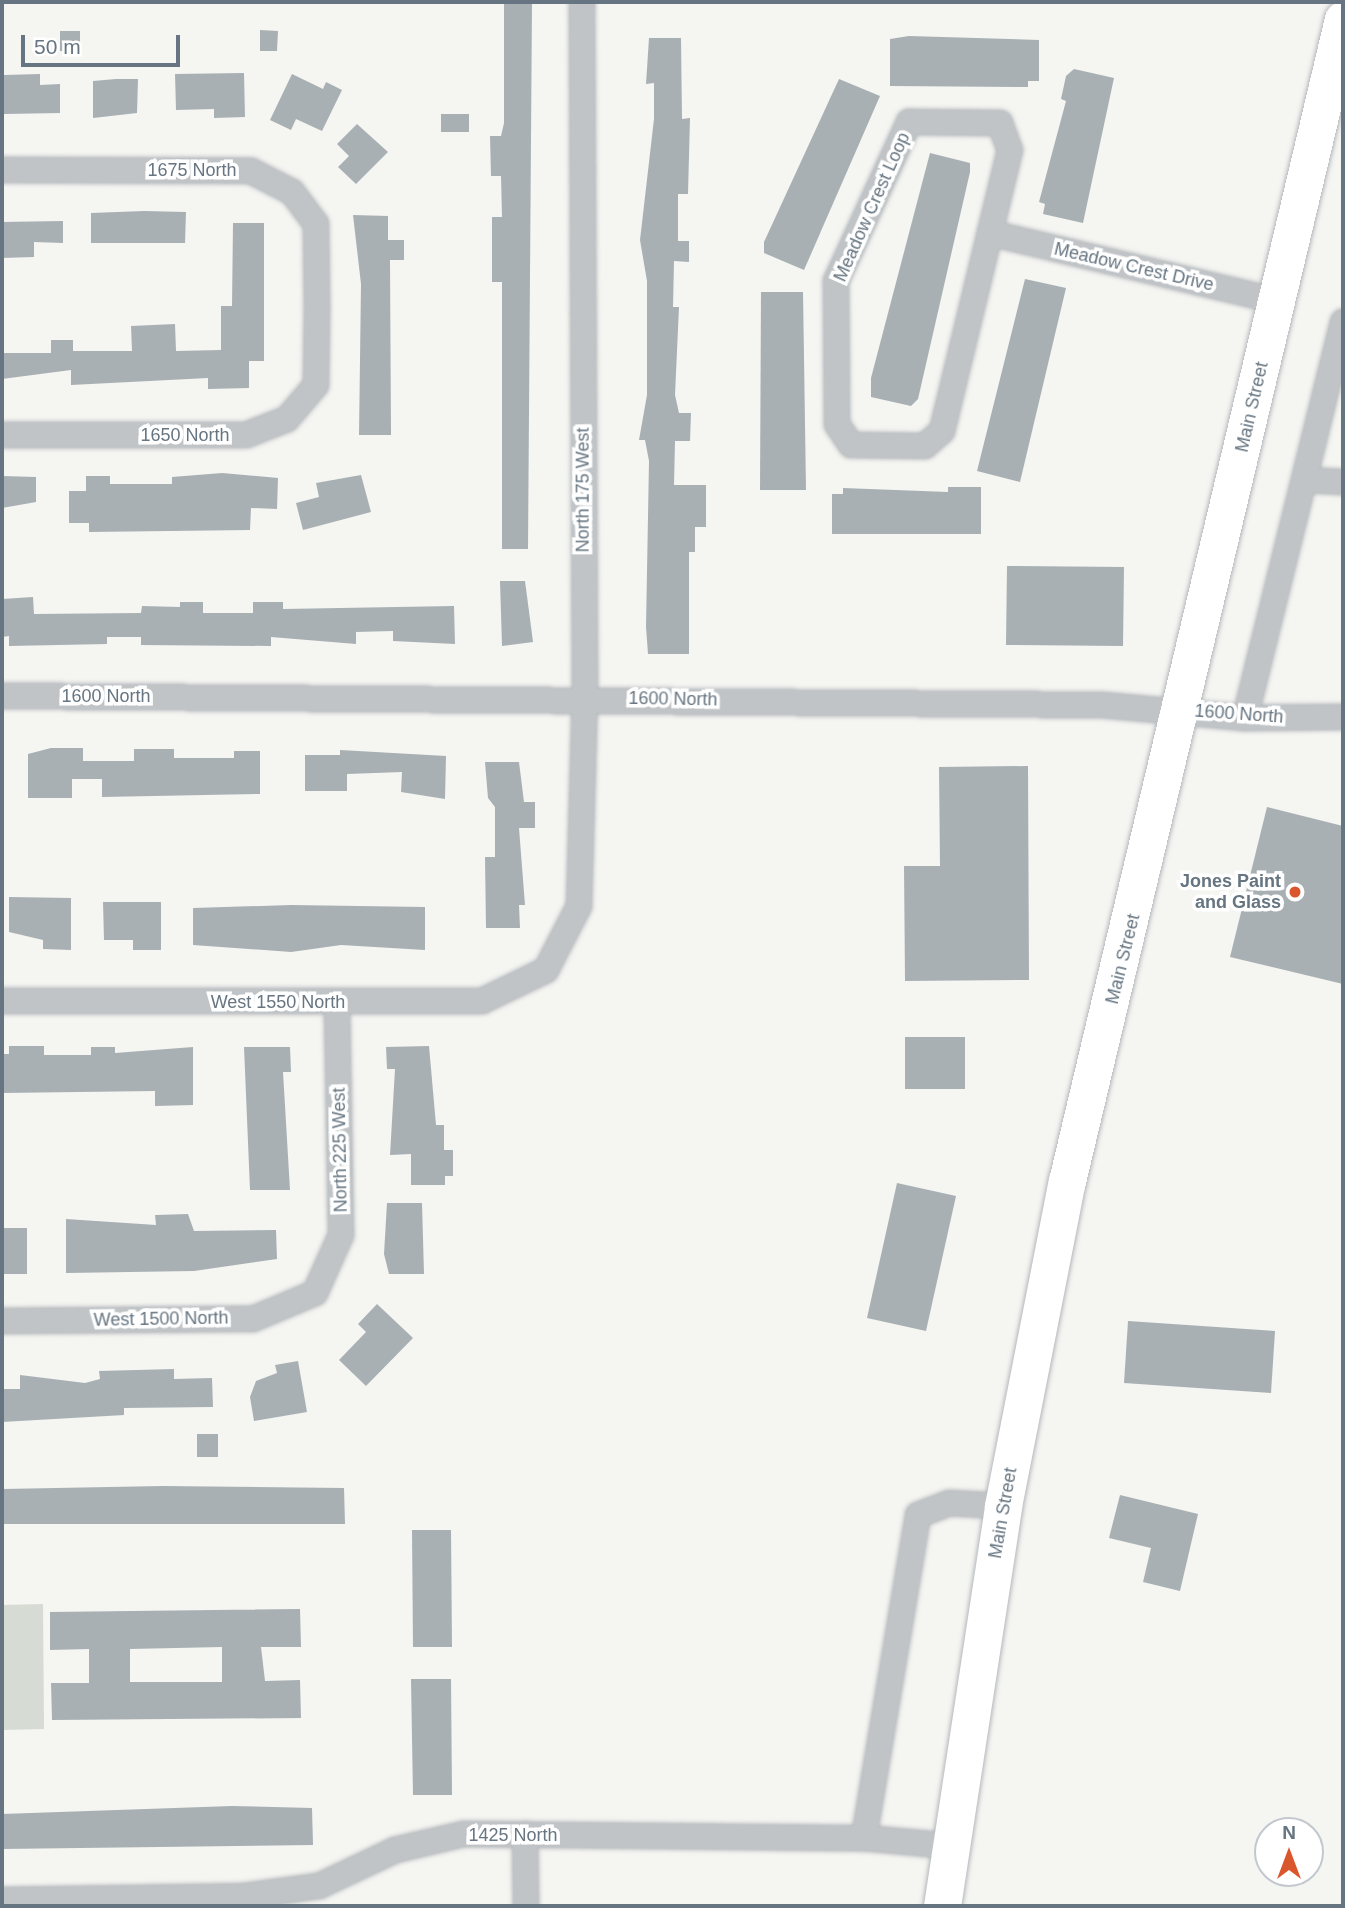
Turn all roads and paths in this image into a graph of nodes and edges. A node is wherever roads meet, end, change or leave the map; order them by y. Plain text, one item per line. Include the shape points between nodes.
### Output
1 (582, 2) edge
2 (1343, 19) edge
3 (2, 170) edge
4 (990, 233) junction
5 (1277, 301) junction
6 (317, 310) joint
7 (1343, 322) edge
8 (2, 435) edge
9 (1305, 481) junction
10 (1343, 482) edge
11 (2, 696) edge
12 (585, 697) junction
13 (1180, 710) junction
14 (1343, 717) edge
15 (1245, 718) junction
16 (546, 970) joint
17 (2, 1001) edge
18 (337, 1002) junction
19 (315, 1293) joint
20 (2, 1321) edge
21 (1003, 1506) junction
22 (525, 1835) junction
23 (864, 1838) junction
24 (951, 1846) junction
25 (2, 1899) edge
26 (202, 1902) edge
27 (526, 1906) edge
28 (942, 1906) edge

1 - 12 street, North 175 West
2 - 5 main road, Main Street
3 - 6 street, 1675 North via 251,171 292,192 316,224
4 - 4 street, Meadow Crest Loop via 1010,150 1000,123 909,122 836,281 837,424 851,445 925,446 942,431
4 - 5 street, Meadow Crest Drive
5 - 13 main road, Main Street
6 - 8 street, 1650 North via 316,385 287,419 246,435
7 - 9 street
9 - 10 street
9 - 15 street
11 - 12 street, 1600 North
12 - 13 street, 1600 North
12 - 16 street, North 175 West via 579,906
13 - 15 street, 1600 North
13 - 21 main road, Main Street via 1067,1181
14 - 15 street, 1600 North
16 - 18 street, West 1550 North via 482,1001
17 - 18 street, West 1550 North
18 - 19 street, North 225 West via 341,1235
19 - 20 street, West 1500 North via 253,1319
21 - 23 street via 949,1503 918,1515
21 - 24 main road, Main Street
22 - 23 street, 1425 North
22 - 26 street, 1425 North via 464,1834 395,1850 319,1886
22 - 27 street
23 - 24 street, 1425 North
24 - 28 main road, Main Street
25 - 26 street, 1425 North

